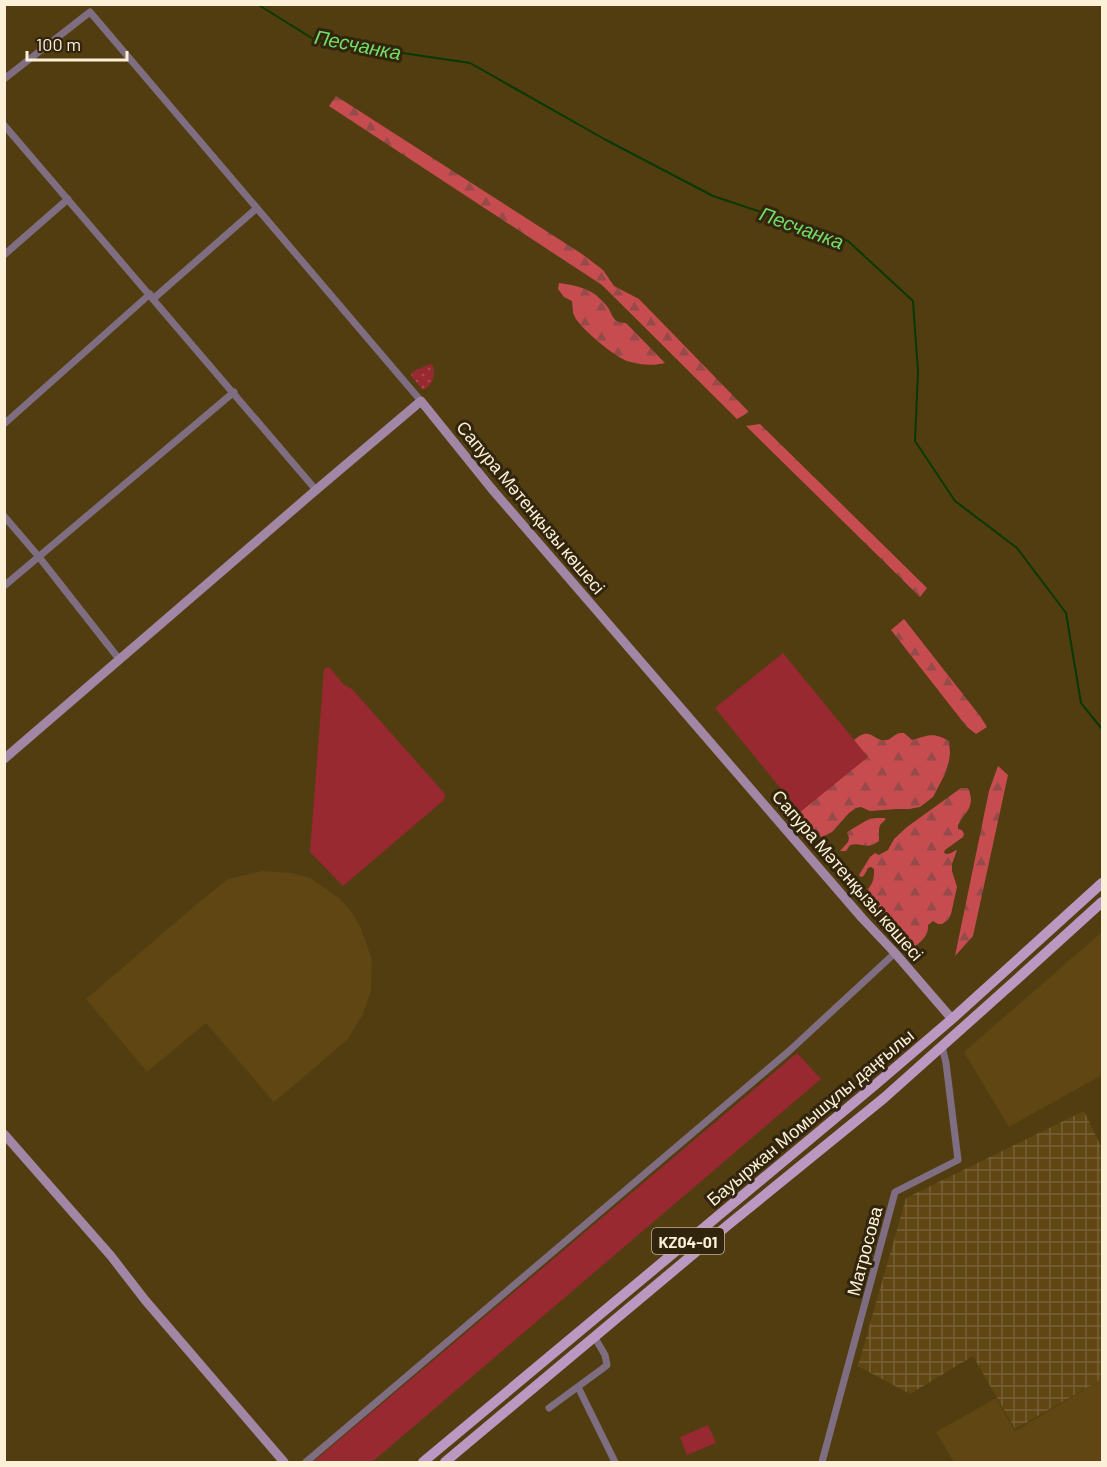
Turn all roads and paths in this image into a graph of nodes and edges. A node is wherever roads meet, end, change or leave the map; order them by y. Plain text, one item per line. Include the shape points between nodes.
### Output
1 (4, 79) edge
2 (4, 125) edge
3 (68, 199) junction
4 (257, 208) junction
5 (4, 255) edge
6 (152, 297) junction
7 (234, 392) junction
8 (421, 401) junction
9 (4, 424) edge
10 (316, 490) junction
11 (4, 516) edge
12 (39, 557) junction
13 (4, 586) edge
14 (119, 658) junction
15 (4, 759) edge
16 (1102, 883) edge
17 (1102, 902) edge
18 (895, 953) junction
19 (952, 1018) junction
20 (962, 1029) junction
21 (942, 1046) junction
22 (875, 1085) junction
23 (884, 1098) junction
24 (4, 1134) edge
25 (595, 1338) junction
26 (578, 1387) junction
27 (492, 1405) junction
28 (549, 1408) dead end
29 (501, 1416) junction
30 (284, 1462) edge
31 (306, 1462) edge
32 (423, 1462) edge
33 (445, 1462) edge
34 (615, 1462) edge
35 (822, 1462) edge

1 - 4 street, Сапура Мәтенқызы көшесі via 90,12
2 - 3 street
3 - 5 street
3 - 6 street
4 - 6 street
4 - 8 street, Сапура Мәтенқызы көшесі
6 - 7 street
6 - 9 street
7 - 10 street
7 - 12 street
8 - 10 street
8 - 18 street, Сапура Мәтенқызы көшесі via 491,488
10 - 14 street
11 - 12 street
12 - 13 street
12 - 14 street
14 - 15 street
16 - 19 main road, Бауыржан Момышұлы даңғылы / KZ04-01
17 - 20 main road, Бауыржан Момышұлы даңғылы / KZ04-01
18 - 19 street, Сапура Мәтенқызы көшесі
18 - 31 street via 788,1052
19 - 20 main road
19 - 22 main road, Бауыржан Момышұлы даңғылы / KZ04-01
20 - 21 main road, Бауыржан Момышұлы даңғылы / KZ04-01
21 - 23 main road, Бауыржан Момышұлы даңғылы / KZ04-01
21 - 35 street, Матросова via 958,1160 895,1192
22 - 23 main road
22 - 27 main road, Бауыржан Момышұлы даңғылы / KZ04-01
23 - 25 main road, Бауыржан Момышұлы даңғылы / KZ04-01
24 - 30 street
25 - 26 street via 607,1365
25 - 29 main road, Бауыржан Момышұлы даңғылы / KZ04-01
26 - 28 street
26 - 34 street
27 - 29 main road
27 - 32 main road, Бауыржан Момышұлы даңғылы / KZ04-01
29 - 33 main road, Бауыржан Момышұлы даңғылы / KZ04-01

